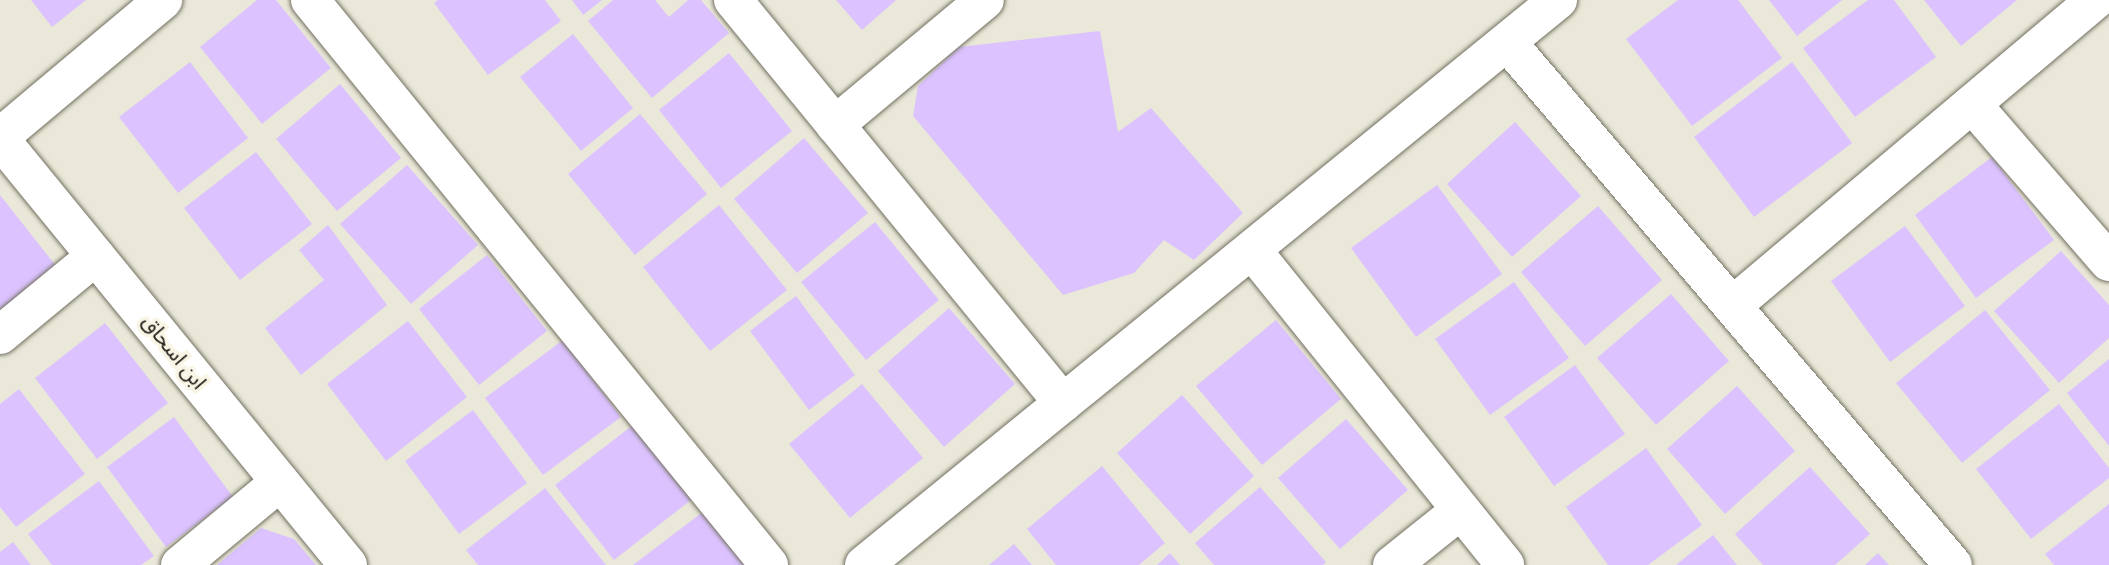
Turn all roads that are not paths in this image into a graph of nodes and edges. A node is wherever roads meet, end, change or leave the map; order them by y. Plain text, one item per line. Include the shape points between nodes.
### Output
1 (163, 0) edge
2 (310, 0) edge
3 (733, 0) edge
4 (985, 0) edge
5 (1558, 0) edge
6 (2096, 0) edge
7 (1507, 41) junction
8 (1972, 104) junction
9 (835, 125) junction
10 (0, 138) edge
11 (1251, 250) junction
12 (96, 256) junction
13 (2109, 262) edge
14 (1732, 306) junction
15 (0, 335) edge
16 (1063, 403) junction
17 (280, 482) junction
18 (1461, 510) junction
19 (180, 565) edge
20 (348, 565) edge
21 (769, 565) edge
22 (864, 565) edge
23 (1392, 565) edge
24 (1505, 565) edge
25 (1952, 565) edge

1 - 10 street
2 - 21 street
3 - 9 street
4 - 9 street
5 - 7 street
6 - 8 street
7 - 11 street
7 - 14 street
8 - 13 street
8 - 14 street
9 - 16 street
10 - 12 street, ابن اسحاق
11 - 16 street
11 - 18 street
12 - 15 street
12 - 17 street, ابن اسحاق
14 - 25 street
16 - 22 street
17 - 19 street
17 - 20 street, ابن اسحاق
18 - 23 street
18 - 24 street

